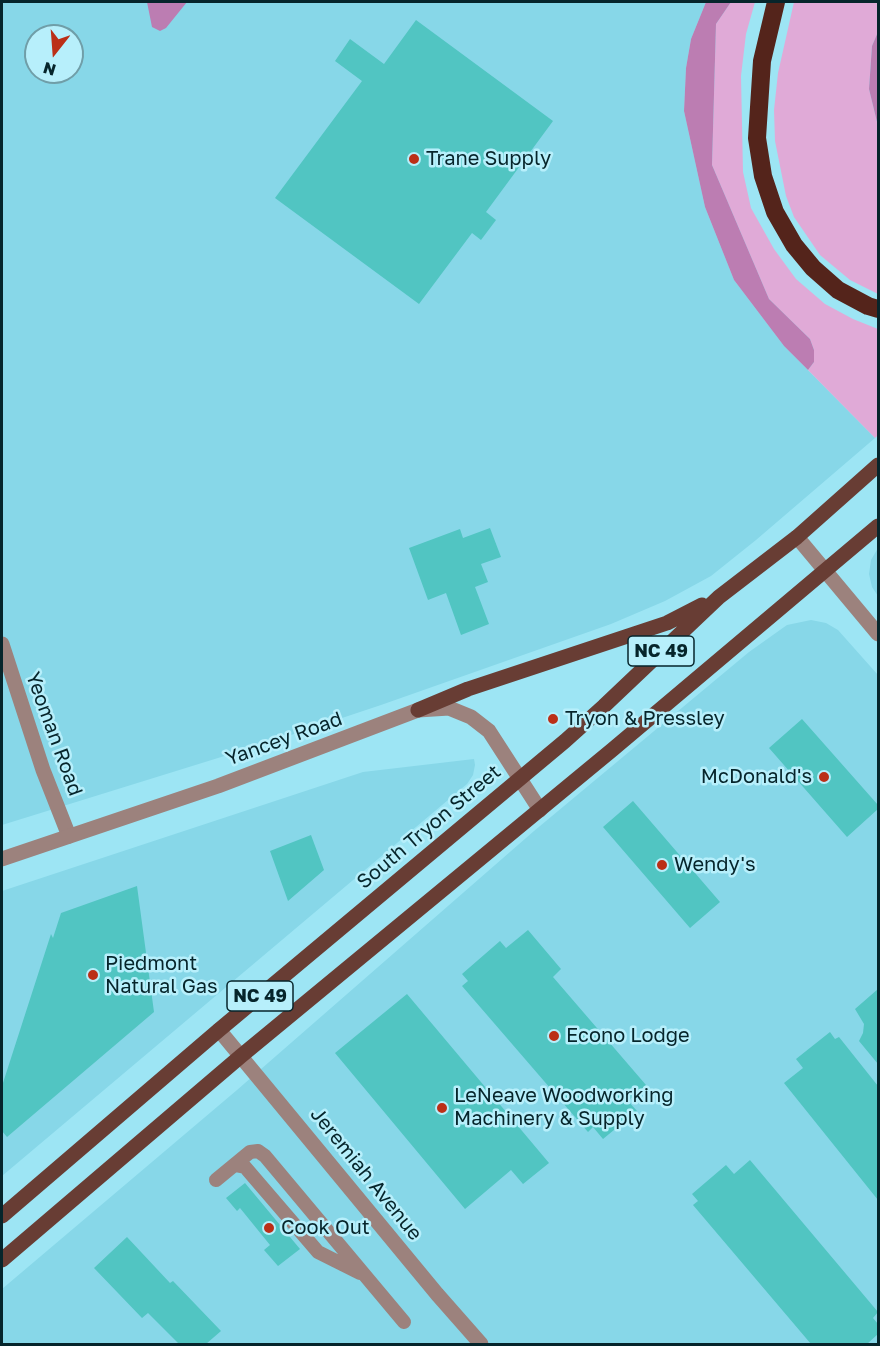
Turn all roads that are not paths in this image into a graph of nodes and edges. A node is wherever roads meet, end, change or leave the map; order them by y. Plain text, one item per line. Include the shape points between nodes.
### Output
1 (776, 2) edge
2 (879, 309) edge
3 (879, 465) edge
4 (879, 526) edge
5 (797, 537) junction
6 (826, 572) junction
7 (718, 597) junction
8 (879, 634) edge
9 (2, 644) edge
10 (418, 710) junction
11 (520, 778) junction
12 (540, 810) junction
13 (69, 836) junction
14 (2, 859) edge
15 (219, 1030) junction
16 (241, 1056) junction
17 (235, 1165) junction
18 (216, 1180) dead end
19 (2, 1216) edge
20 (2, 1260) edge
21 (365, 1275) junction
22 (404, 1322) dead end
23 (481, 1344) edge

1 - 2 highway via 762,61 757,138 763,176 775,212 813,268 838,290
3 - 5 main road, South Tryon Street / NC 49
4 - 6 main road, NC 49
5 - 6 street
5 - 7 main road, South Tryon Street / NC 49
6 - 8 street
6 - 12 main road, NC 49
7 - 10 main road via 667,623 468,689
7 - 11 main road, South Tryon Street / NC 49 via 604,706
9 - 13 street, Yeoman Road
10 - 11 street, Yancey Road via 449,708 471,717 489,731
10 - 13 street, Yancey Road via 229,782
11 - 12 street, Yancey Road
11 - 15 main road, South Tryon Street / NC 49
12 - 16 main road, NC 49
13 - 14 street, Yancey Road
15 - 16 street, Jeremiah Avenue
15 - 19 main road, South Tryon Street / NC 49
16 - 20 main road, NC 49
16 - 23 street, Jeremiah Avenue
17 - 18 lane
17 - 21 lane via 245,1167 318,1252
17 - 21 lane via 250,1152 258,1151 265,1156
21 - 22 lane

